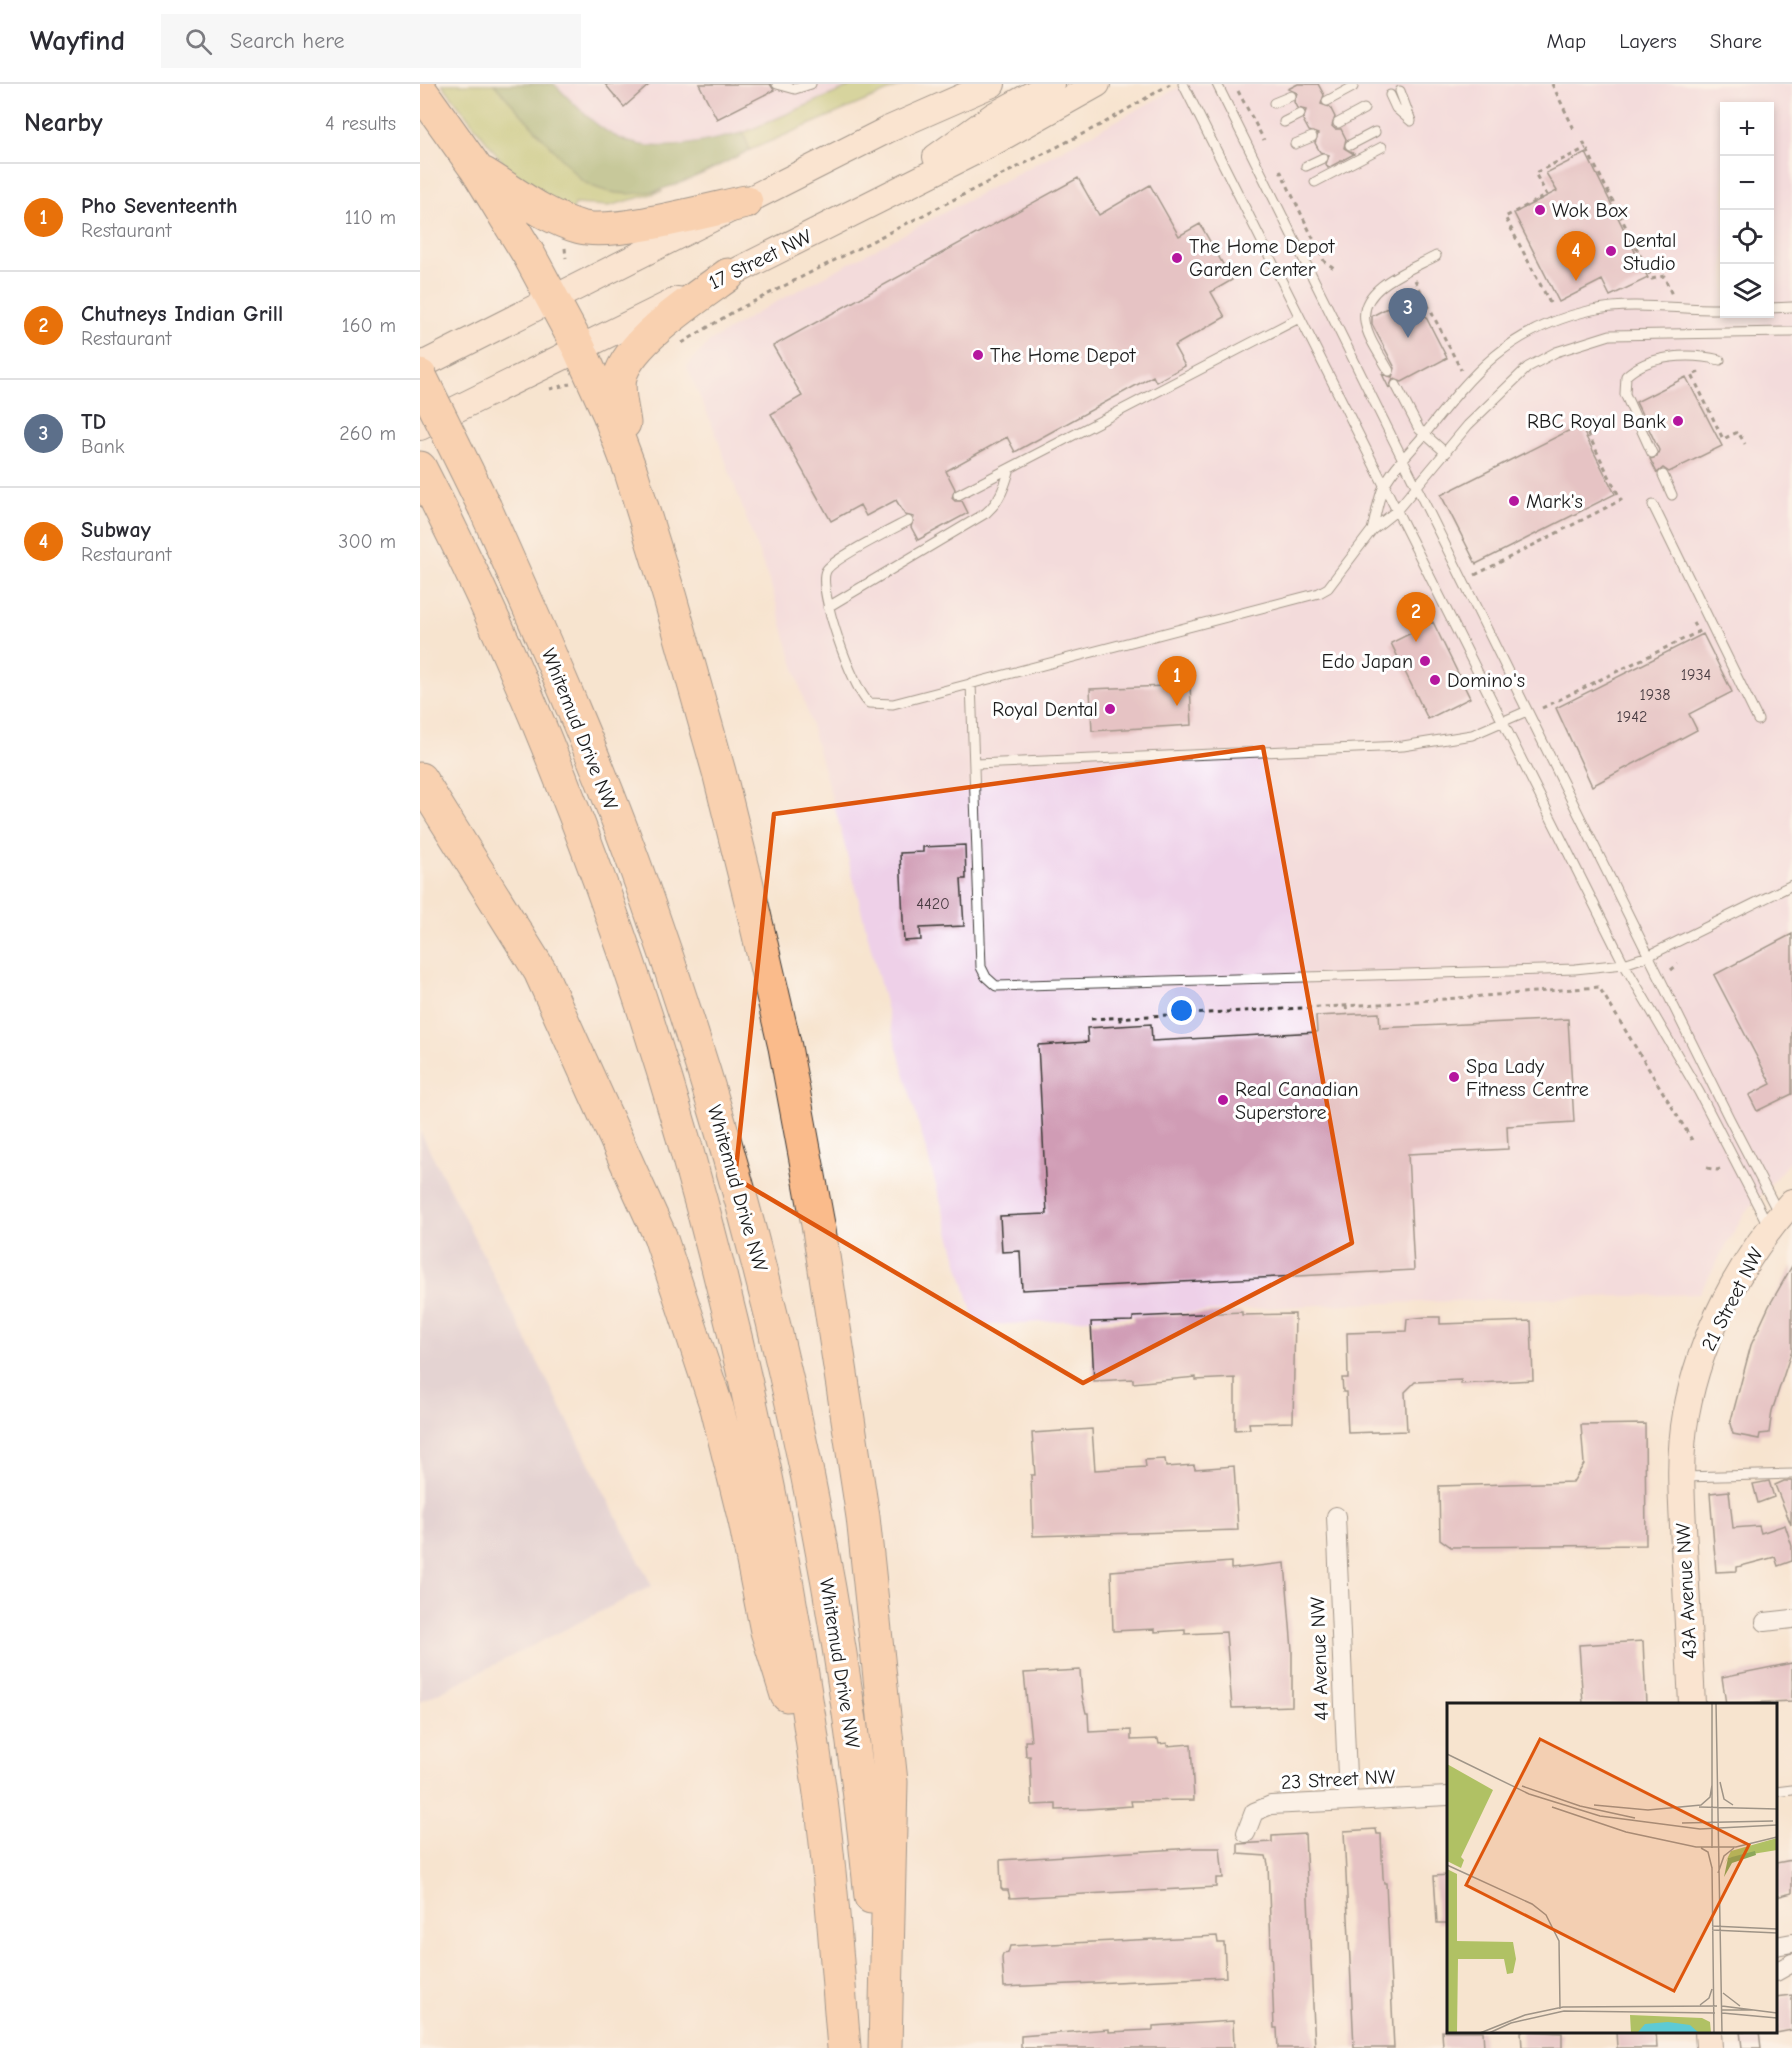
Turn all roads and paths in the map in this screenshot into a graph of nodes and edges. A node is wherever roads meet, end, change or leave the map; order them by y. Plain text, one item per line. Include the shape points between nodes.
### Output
1 (777, 84) edge
2 (811, 84) edge
3 (992, 84) edge
4 (1051, 84) edge
5 (1097, 84) edge
6 (1170, 84) edge
7 (1183, 84) edge
8 (1217, 84) edge
9 (1234, 84) edge
10 (1551, 84) edge
11 (1353, 87) dead end
12 (420, 90) edge
13 (1400, 91) dead end
14 (1291, 96) dead end
15 (1390, 96) dead end
16 (1327, 101) dead end
17 (1274, 103) dead end
18 (1364, 110) dead end
19 (1300, 114) dead end
20 (1284, 122) dead end
21 (1338, 123) dead end
22 (1574, 129) dead end
23 (1375, 132) dead end
24 (1312, 137) dead end
25 (1264, 140) dead end
26 (1583, 142) dead end
27 (1295, 144) dead end
28 (1350, 146) dead end
29 (1382, 147) dead end
30 (1586, 148) junction
31 (1323, 158) dead end
32 (1306, 166) dead end
33 (477, 170) junction
34 (1280, 170) dead end
35 (1315, 182) dead end
36 (746, 202) junction
37 (862, 209) junction
38 (1436, 256) dead end
39 (1337, 270) dead end
40 (728, 275) junction
41 (1414, 279) dead end
42 (1652, 279) dead end
43 (552, 300) junction
44 (1550, 303) dead end
45 (1792, 307) edge
46 (1774, 308) edge
47 (1720, 309) edge
48 (1299, 318) junction
49 (1792, 332) edge
50 (679, 346) dead end
51 (579, 348) junction
52 (1720, 360) dead end
53 (420, 366) edge
54 (1698, 367) dead end
55 (1389, 371) dead end
56 (1463, 374) dead end
57 (420, 376) edge
58 (1396, 385) dead end
59 (1594, 424) dead end
60 (420, 427) edge
61 (1424, 435) junction
62 (1745, 444) dead end
63 (1446, 453) junction
64 (1652, 453) dead end
65 (1402, 461) junction
66 (420, 468) edge
67 (1010, 468) junction
68 (631, 472) junction
69 (1663, 475) dead end
70 (1384, 486) junction
71 (1415, 487) junction
72 (958, 495) dead end
73 (1672, 495) dead end
74 (1653, 505) dead end
75 (1396, 511) junction
76 (908, 521) dead end
77 (1372, 530) junction
78 (1473, 576) dead end
79 (828, 607) junction
80 (1693, 623) dead end
81 (970, 683) junction
82 (1540, 708) dead end
83 (1527, 711) junction
84 (1758, 720) dead end
85 (1502, 723) junction
86 (975, 764) junction
87 (420, 769) edge
88 (420, 779) edge
89 (459, 839) junction
90 (1792, 885) edge
91 (1648, 956) junction
92 (1624, 963) junction
93 (1346, 1005) junction
94 (1347, 1015) dead end
95 (1120, 1017) junction
96 (1091, 1019) dead end
97 (1120, 1026) dead end
98 (1692, 1140) dead end
99 (1780, 1215) edge
100 (1792, 1474) edge
101 (1681, 1477) junction
102 (1336, 1516) dead end
103 (1792, 1620) edge
104 (1765, 1622) dead end
105 (1692, 1703) edge
106 (1792, 1790) edge
107 (1777, 1792) edge
108 (1447, 1796) edge
109 (1348, 1800) junction
110 (821, 1802) junction
111 (1246, 1833) dead end
112 (1792, 1943) edge
113 (1777, 1946) edge
114 (1792, 1963) edge
115 (1777, 1971) edge
116 (844, 2048) edge
117 (884, 2048) edge

1 - 2 lane via 795,89
3 - 36 main road via 886,130
4 - 37 main road via 993,116
5 - 37 main road, 17 Street NW
6 - 50 path via 1104,123 733,312
7 - 48 lane
8 - 65 lane
9 - 25 path
10 - 22 path
11 - 16 lane
12 - 33 highway
13 - 15 lane via 1411,121 1396,108
14 - 17 lane
18 - 21 lane
19 - 20 lane
23 - 28 lane
24 - 27 lane
26 - 30 path
29 - 35 lane
30 - 42 path
30 - 44 path via 1535,174 1547,195 1505,217
31 - 32 lane
33 - 36 highway via 558,219 594,230
33 - 43 highway
34 - 39 path via 1324,261
36 - 43 main road
37 - 40 main road, 17 Street NW
38 - 55 lane via 1376,290 1366,303 1365,324
40 - 51 main road, 17 Street NW
40 - 68 highway via 647,338 621,374 619,388
41 - 56 path
43 - 51 highway
43 - 53 main road
45 - 46 lane
47 - 61 lane via 1602,309 1536,329 1471,375
48 - 67 lane
48 - 70 lane
49 - 63 lane via 1610,335 1556,352 1528,367 1509,384
51 - 60 main road, 17 Street NW
51 - 68 highway
52 - 64 lane via 1676,356 1652,362 1626,376 1625,394
54 - 62 path via 1700,371 1692,375 1723,439 1738,432
57 - 117 highway, Whitemud Drive NW, bridge via 485,508 577,715 644,888 703,1064 770,1302 815,1506 861,1792
58 - 61 lane
59 - 78 path via 1585,428 1621,500
61 - 63 lane
61 - 65 lane
63 - 71 lane
65 - 70 lane
65 - 71 lane
66 - 110 highway, Whitemud Drive NW via 541,730 606,898 664,1071 771,1496
67 - 72 lane
67 - 79 lane via 1005,488 986,513
68 - 117 highway via 716,761 751,901 785,1047 828,1289 863,1516 891,1782
69 - 73 lane
70 - 75 lane
70 - 77 lane
71 - 75 lane
71 - 83 lane
74 - 84 lane
75 - 77 lane
75 - 85 lane
76 - 79 lane via 826,570 823,582
77 - 81 lane via 1328,588 1319,593
79 - 81 lane via 858,687 869,703 893,704
80 - 82 path via 1698,632
81 - 86 lane
83 - 85 lane
83 - 91 lane
85 - 86 lane via 1461,737 1403,746
85 - 92 lane
86 - 92 lane via 981,967 996,986 1575,969
87 - 89 highway
88 - 89 highway
89 - 110 highway via 540,971 660,1236 717,1408 767,1631
90 - 91 lane
91 - 92 lane
91 - 99 lane
92 - 99 lane via 1699,1092
93 - 94 path
93 - 95 path
93 - 98 path via 1599,987
95 - 96 path
95 - 97 path
99 - 101 main road, 21 Street NW via 1743,1270 1711,1331 1685,1416
100 - 101 lane
101 - 105 main road, 43A Avenue NW
102 - 109 street, 44 Avenue NW
103 - 104 street
106 - 107 lane
108 - 109 street, 23 Street NW
109 - 111 street, 23 Street NW via 1288,1802 1261,1808 1249,1820
110 - 116 highway, Whitemud Drive NW
112 - 113 street
114 - 115 street

